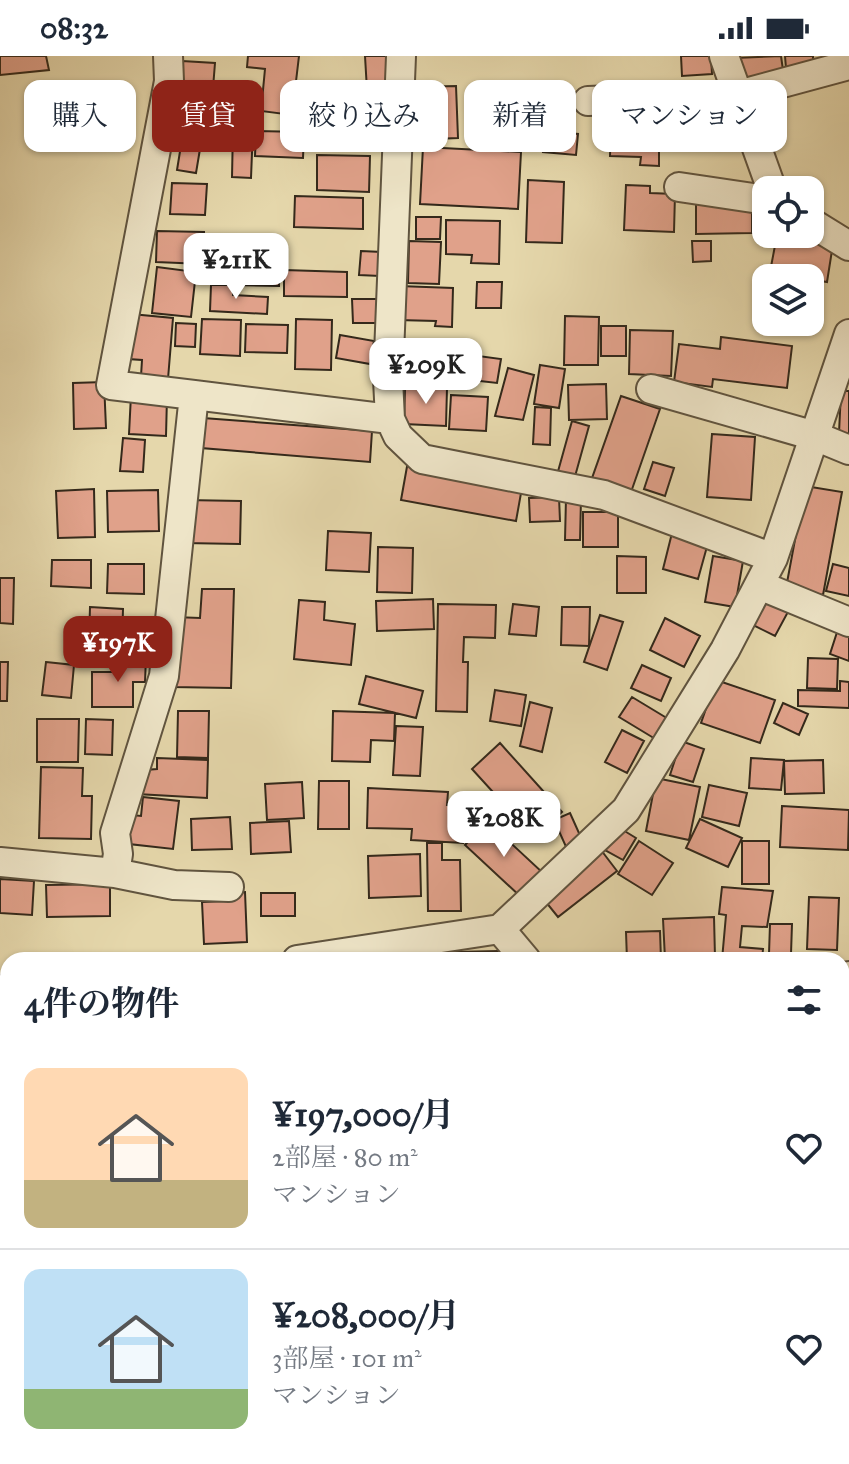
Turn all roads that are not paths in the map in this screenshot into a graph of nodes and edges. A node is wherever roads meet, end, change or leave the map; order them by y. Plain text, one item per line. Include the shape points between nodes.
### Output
1 (168, 56) edge
2 (401, 56) edge
3 (724, 56) edge
4 (849, 65) edge
5 (733, 80) edge
6 (787, 82) edge
7 (588, 101) dead end
8 (592, 101) edge
9 (758, 152) edge
10 (767, 176) edge
11 (679, 187) dead end
12 (752, 198) edge
13 (824, 231) edge
14 (849, 246) edge
15 (849, 334) edge
16 (651, 389) dead end
17 (194, 395) junction
18 (390, 419) junction
19 (815, 436) junction
20 (849, 450) edge
21 (773, 558) junction
22 (759, 585) junction
23 (849, 622) edge
24 (0, 862) edge
25 (115, 873) junction
26 (229, 887) dead end
27 (500, 929) junction
28 (349, 952) edge
29 (519, 952) edge

1 - 17 street via 169,81 111,385
2 - 18 street
3 - 5 street
4 - 6 street
7 - 8 street
9 - 10 street
11 - 12 street
13 - 14 street
15 - 19 street
16 - 19 street
17 - 18 street
17 - 25 street via 164,676 115,833
18 - 21 street via 410,452 422,459 604,495
19 - 20 street
19 - 21 street
21 - 22 street
22 - 23 street
22 - 27 street via 626,810
24 - 25 street
25 - 26 street via 174,885
27 - 28 street
27 - 29 street

